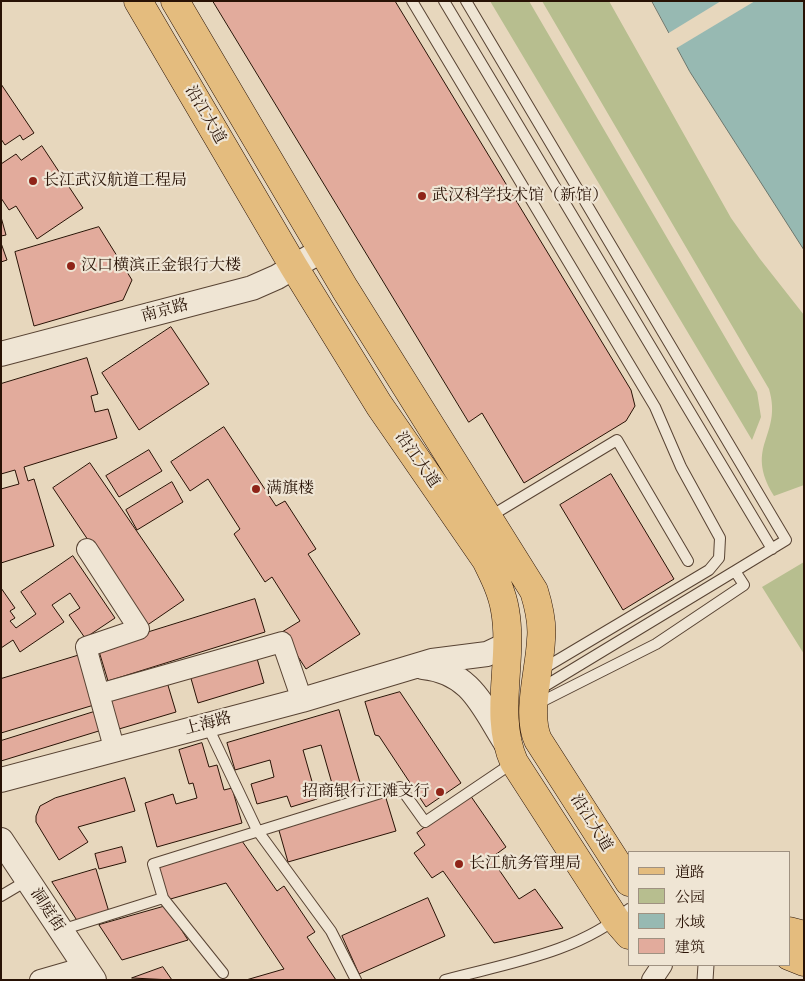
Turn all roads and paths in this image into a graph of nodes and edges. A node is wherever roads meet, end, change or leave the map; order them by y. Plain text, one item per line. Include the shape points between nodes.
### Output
1 (138, 1) edge
2 (175, 1) edge
3 (412, 1) edge
4 (444, 1) edge
5 (466, 1) edge
6 (322, 250) junction
7 (294, 267) junction
8 (1, 354) edge
9 (488, 518) junction
10 (87, 549) dead end
11 (772, 549) junction
12 (688, 561) dead end
13 (735, 571) junction
14 (506, 645) junction
15 (414, 666) junction
16 (536, 690) junction
17 (99, 694) junction
18 (302, 700) junction
19 (207, 724) junction
20 (115, 751) junction
21 (511, 753) junction
22 (1, 780) edge
23 (257, 830) junction
24 (1, 840) edge
25 (28, 880) junction
26 (628, 880) edge
27 (1, 896) edge
28 (163, 898) junction
29 (624, 922) edge
30 (60, 930) junction
31 (790, 931) edge
32 (804, 935) edge
33 (790, 956) edge
34 (804, 962) edge
35 (661, 966) edge
36 (706, 966) edge
37 (89, 973) edge
38 (224, 973) dead end
39 (40, 980) edge
40 (356, 980) edge
41 (445, 980) edge
42 (652, 980) edge
43 (705, 980) edge

1 - 7 main road, 沿江大道
2 - 6 main road, 沿江大道
3 - 16 lane via 655,407 681,467 720,538 719,558 709,570
4 - 11 lane
5 - 11 lane via 786,540
6 - 7 street, 南京路
6 - 9 main road, 沿江大道
7 - 8 street, 南京路 via 252,288
7 - 14 main road, 沿江大道 via 379,405 486,560 502,595
9 - 12 lane via 617,440
9 - 16 main road, 沿江大道 via 524,574 540,607 541,641
10 - 17 street via 139,629 86,647
11 - 13 lane
13 - 16 lane
13 - 16 lane via 744,585 656,644
14 - 15 street, 上海路 via 487,654 440,659
14 - 21 main road, 沿江大道 via 505,718
15 - 18 street, 上海路
15 - 21 street, 上海路 via 440,669 464,682
16 - 26 main road, 沿江大道 via 534,726 538,740
17 - 18 street via 282,642
17 - 20 street
18 - 19 street, 上海路
19 - 20 street, 上海路
19 - 23 lane
20 - 22 street, 上海路
21 - 23 lane via 425,822 400,787
21 - 29 main road, 沿江大道
23 - 28 lane via 153,864
23 - 40 lane via 330,931
24 - 25 street, 洞庭街
25 - 27 lane
25 - 30 street, 洞庭街
28 - 30 lane
28 - 38 lane
29 - 41 lane via 564,948
30 - 37 street, 洞庭街
31 - 32 main road
33 - 34 main road
35 - 42 street
36 - 43 street
37 - 39 street

